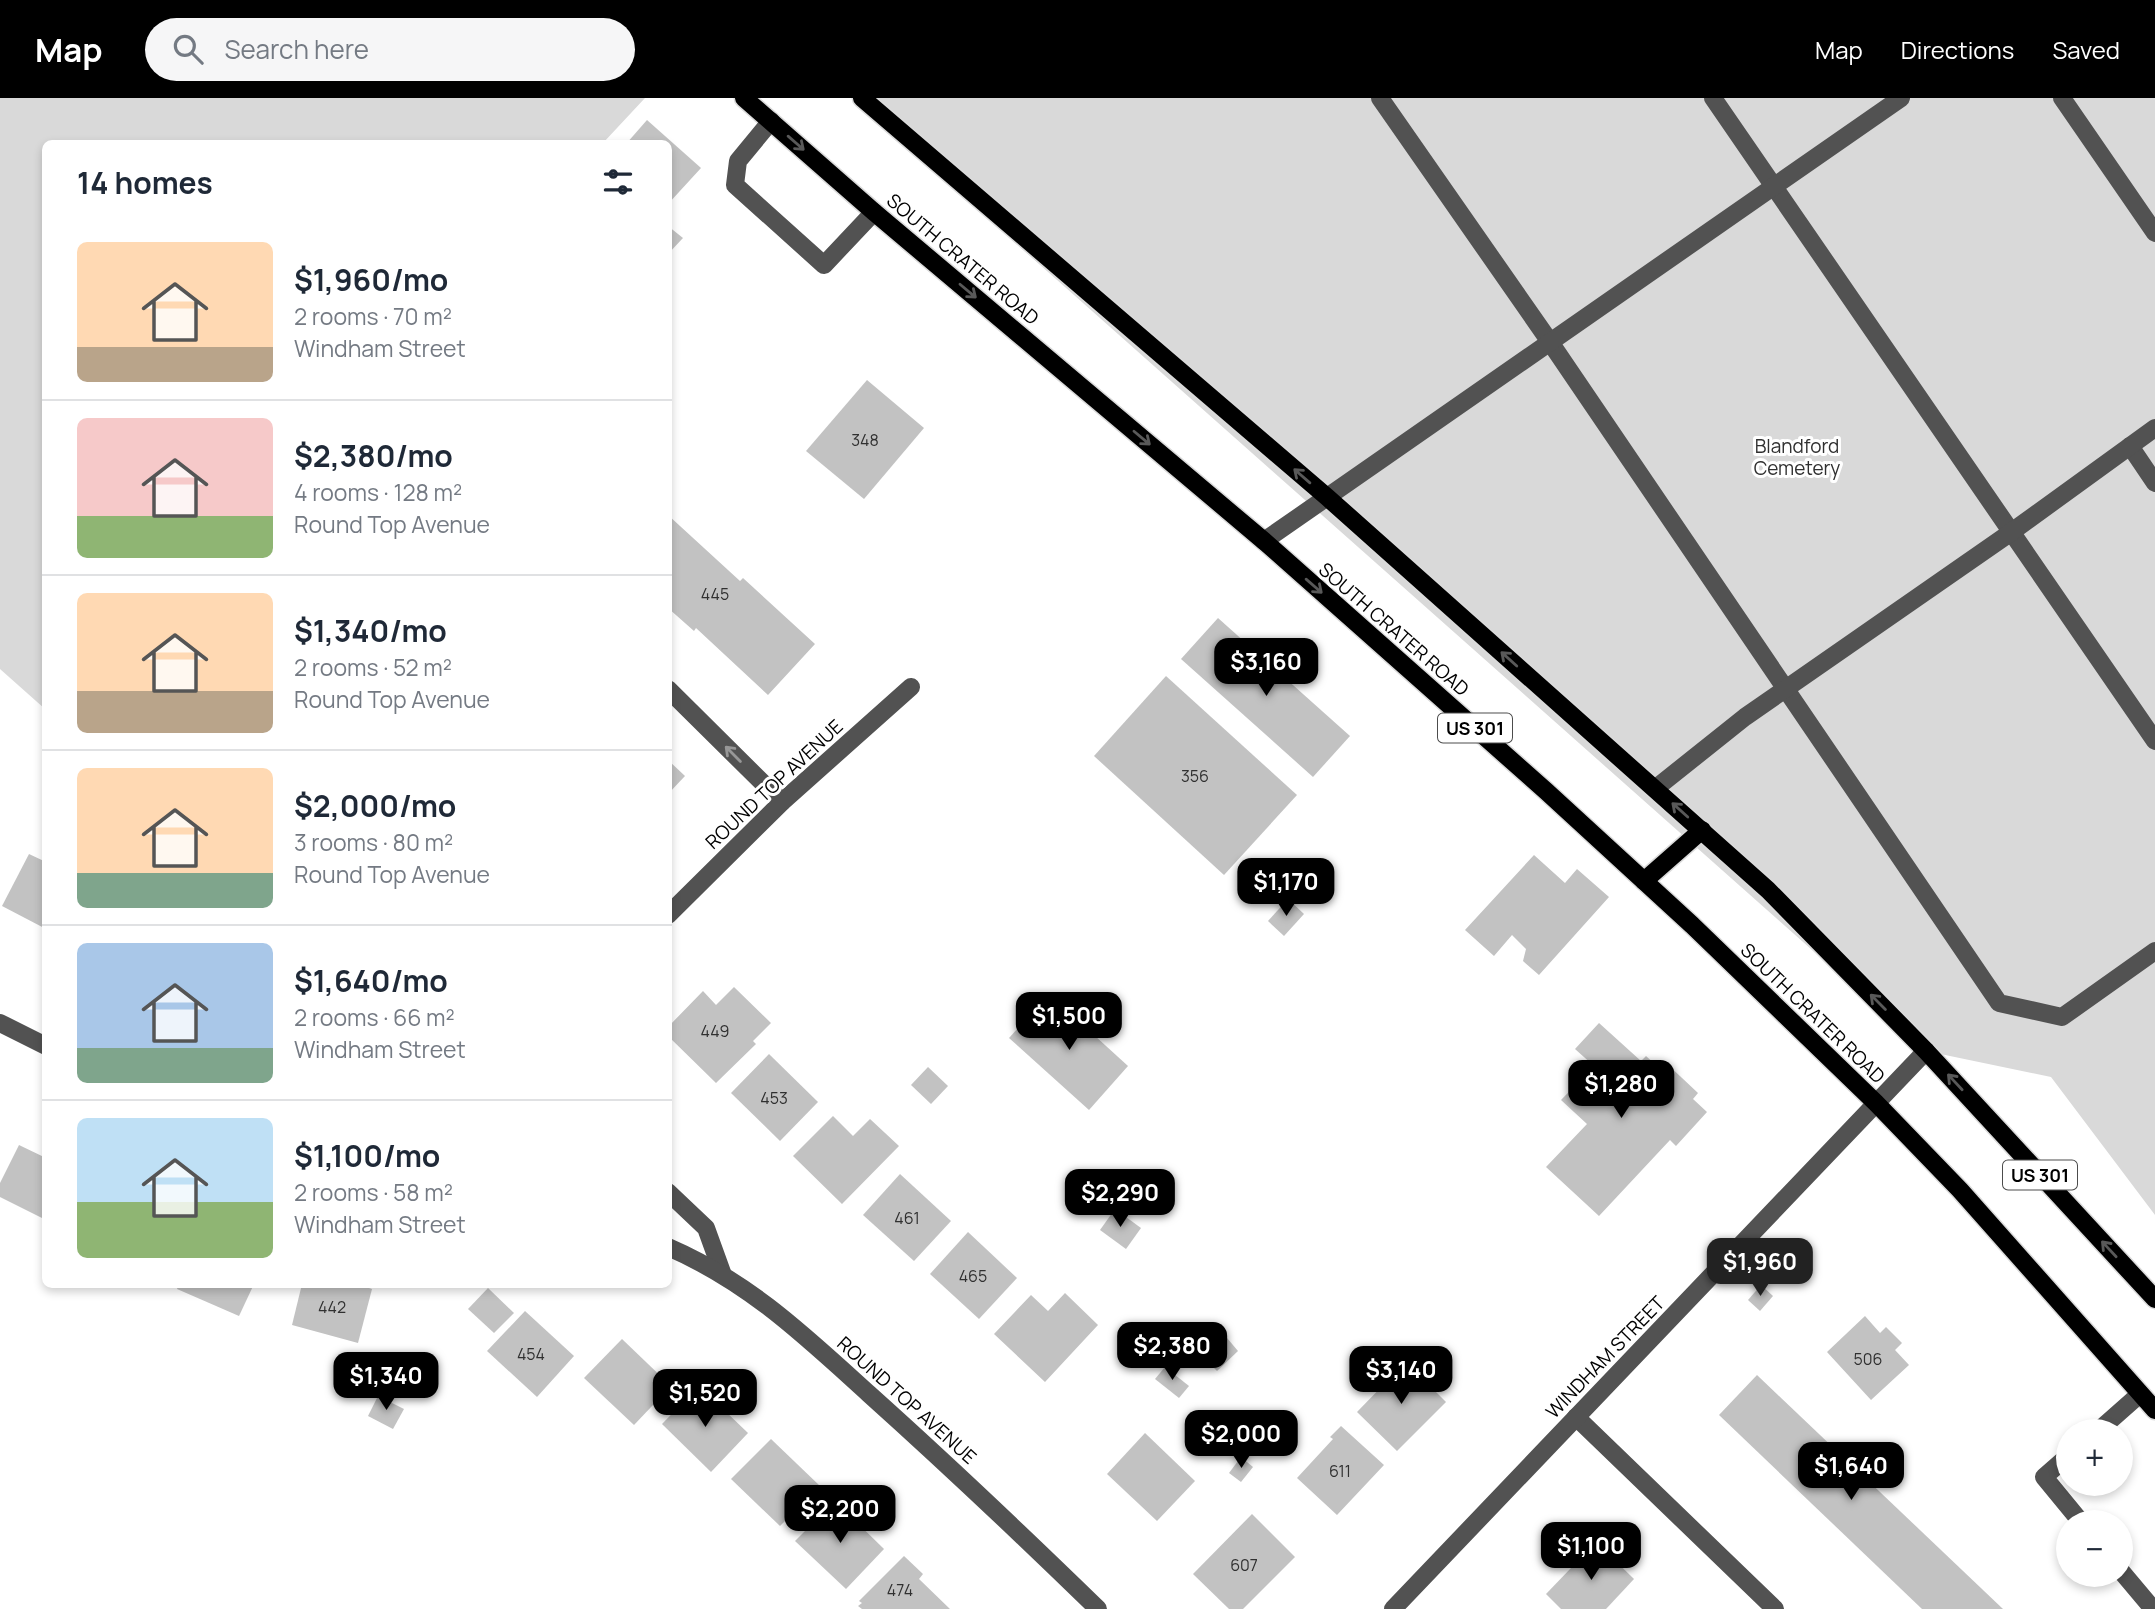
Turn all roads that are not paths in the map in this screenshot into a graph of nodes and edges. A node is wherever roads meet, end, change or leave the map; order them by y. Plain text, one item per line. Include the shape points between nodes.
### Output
1 (744, 98) edge
2 (862, 98) edge
3 (1380, 98) edge
4 (1713, 98) edge
5 (1901, 98) edge
6 (2062, 98) edge
7 (771, 121) junction
8 (1773, 186) junction
9 (874, 212) junction
10 (2155, 233) edge
11 (1550, 342) junction
12 (2155, 429) edge
13 (2130, 446) junction
14 (2155, 483) edge
15 (1327, 497) junction
16 (2010, 533) junction
17 (1264, 541) junction
18 (911, 687) dead end
19 (1784, 689) junction
20 (672, 693) edge
21 (2155, 741) edge
22 (1656, 788) junction
23 (782, 802) junction
24 (1702, 830) junction
25 (1644, 881) junction
26 (672, 911) edge
27 (2155, 951) edge
28 (0, 1023) edge
29 (42, 1044) edge
30 (1926, 1051) junction
31 (1876, 1103) junction
32 (672, 1196) edge
33 (672, 1249) edge
34 (723, 1275) junction
35 (2155, 1299) edge
36 (2140, 1394) junction
37 (2155, 1410) edge
38 (1576, 1417) junction
39 (2112, 1419) edge
40 (2056, 1466) edge
41 (2056, 1492) edge
42 (2060, 1496) edge
43 (2071, 1510) edge
44 (2133, 1585) edge
45 (1098, 1609) edge
46 (1393, 1609) edge
47 (1775, 1609) edge
48 (2153, 1609) edge

1 - 7 main road, SOUTH CRATER ROAD / US 301
15 -> 2 main road, US 301
3 - 11 street
4 - 8 street
5 - 8 street
6 - 10 street
7 -> 9 main road, SOUTH CRATER ROAD / US 301
7 - 9 street via 737,161 735,185 824,265
8 - 11 street
8 - 16 street
9 -> 17 main road, SOUTH CRATER ROAD / US 301
11 - 15 street
11 - 19 street
12 - 13 street
13 - 14 street
13 - 16 street
15 - 17 street
22 -> 15 main road, US 301
16 - 19 street
16 - 21 street
17 -> 25 main road, SOUTH CRATER ROAD / US 301
18 - 23 street, ROUND TOP AVENUE
19 - 22 street
19 - 27 street via 1999,1003 2062,1017
23 -> 20 street
24 -> 22 main road, US 301
23 - 26 street, ROUND TOP AVENUE
24 - 25 main road
30 -> 24 main road, US 301 via 1768,890
25 - 31 main road, SOUTH CRATER ROAD / US 301
28 - 29 street
30 - 31 street, WINDHAM STREET
35 -> 30 main road, US 301
31 - 36 main road, SOUTH CRATER ROAD / US 301 via 1960,1190
31 - 38 street, WINDHAM STREET
32 - 34 street via 706,1228
33 - 34 street, ROUND TOP AVENUE
34 - 45 street, ROUND TOP AVENUE via 754,1294 815,1345
36 - 37 main road, SOUTH CRATER ROAD / US 301
36 - 39 street
38 - 46 street, WINDHAM STREET
38 - 47 street
40 - 41 street via 2044,1477
42 - 43 street
44 - 48 street

